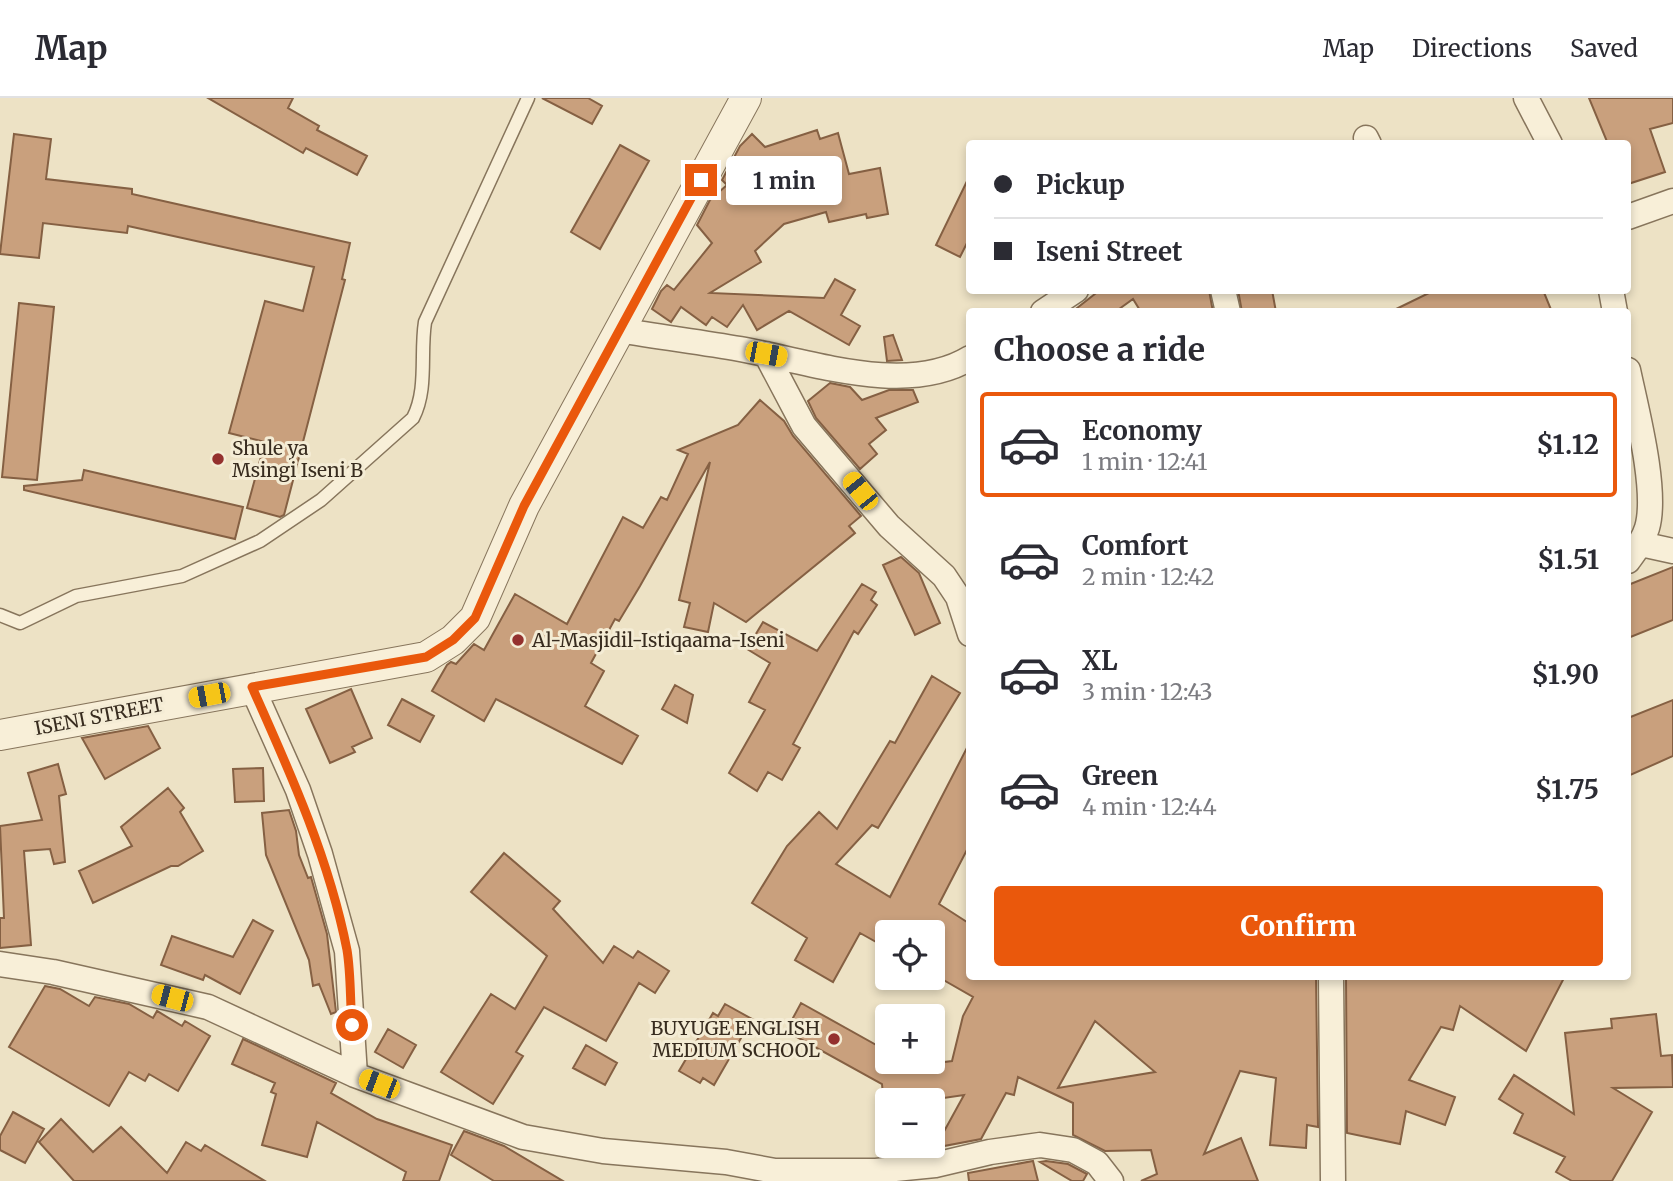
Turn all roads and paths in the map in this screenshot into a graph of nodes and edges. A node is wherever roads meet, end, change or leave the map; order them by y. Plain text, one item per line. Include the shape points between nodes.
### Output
1 (528, 98) edge
2 (746, 98) edge
3 (1526, 98) edge
4 (1548, 140) edge
5 (1673, 201) edge
6 (1631, 216) edge
7 (1070, 294) edge
8 (1049, 308) edge
9 (619, 330) junction
10 (766, 354) junction
11 (966, 360) edge
12 (1631, 385) edge
13 (1673, 551) edge
14 (1634, 552) edge
15 (0, 615) edge
16 (966, 622) edge
17 (252, 687) junction
18 (0, 735) edge
19 (0, 964) edge
20 (1331, 980) edge
21 (355, 1074) junction
22 (1111, 1181) edge
23 (1333, 1181) edge

1 - 15 lane via 425,322 422,401 413,418 321,500 260,541 182,576 76,596 20,623
2 - 9 street, ISENI STREET
3 - 4 street
5 - 6 street
7 - 8 street
9 - 10 street
9 - 17 street, ISENI STREET via 524,506 475,618 453,640 426,657
10 - 11 street via 873,375 911,375
10 - 16 street via 804,426 888,526 944,576
12 - 14 street via 1650,510
13 - 14 street
17 - 18 street, ISENI STREET
17 - 21 street via 298,790 347,951
19 - 21 street via 208,1007
20 - 23 street
21 - 22 street via 523,1137 603,1151 726,1161 775,1171 876,1171 1040,1145 1073,1150 1097,1163

